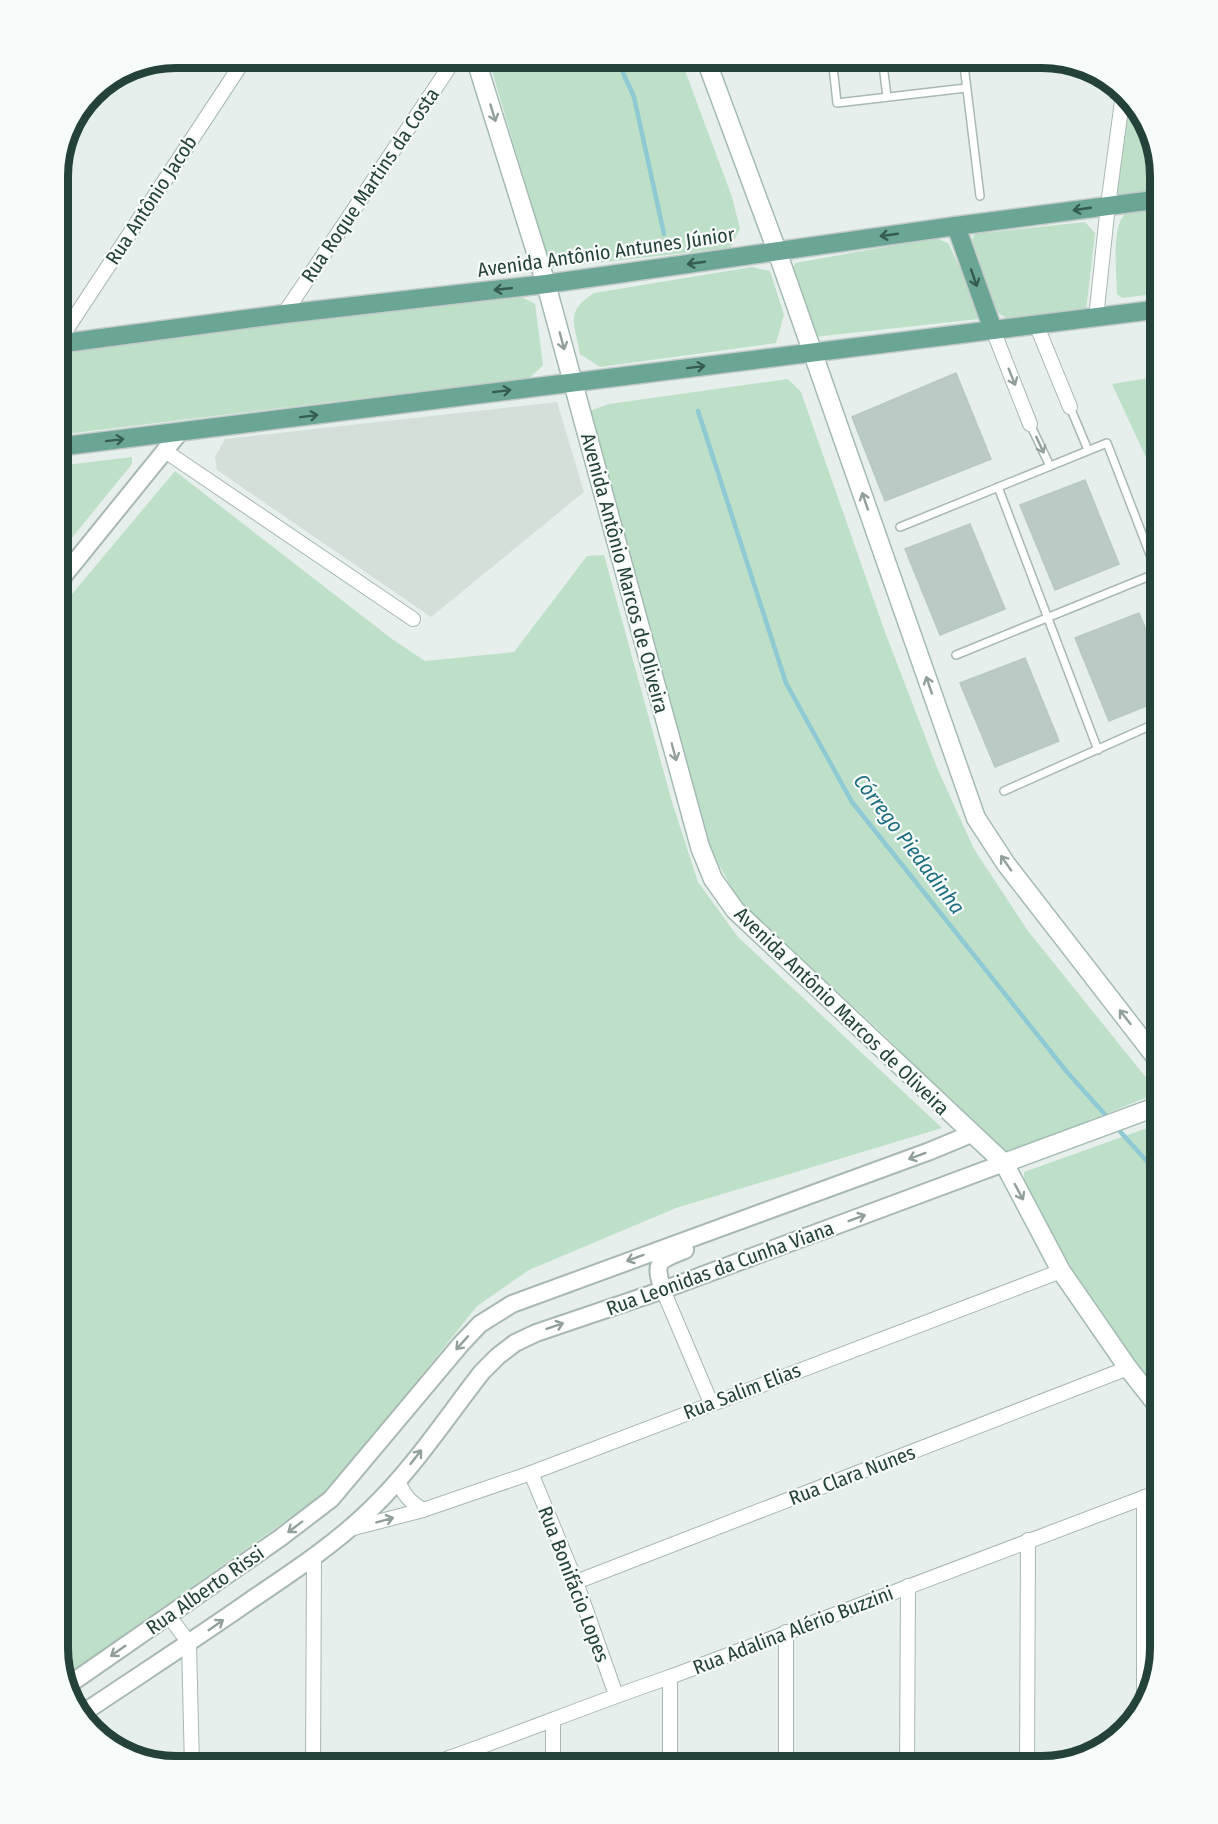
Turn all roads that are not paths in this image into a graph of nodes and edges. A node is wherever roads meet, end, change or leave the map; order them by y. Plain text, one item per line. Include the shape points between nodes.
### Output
1 (239, 68) edge
2 (449, 68) edge
3 (478, 68) edge
4 (709, 68) edge
5 (833, 68) edge
6 (883, 68) edge
7 (964, 68) edge
8 (966, 88) junction
9 (887, 97) junction
10 (1122, 102) edge
11 (980, 196) dead end
12 (1150, 200) edge
13 (1108, 205) junction
14 (956, 226) junction
15 (777, 251) junction
16 (546, 284) junction
17 (1150, 311) edge
18 (284, 314) junction
19 (1096, 318) junction
20 (1036, 324) junction
21 (68, 327) edge
22 (993, 330) junction
23 (68, 343) edge
24 (812, 352) junction
25 (573, 382) junction
26 (1070, 407) joint
27 (1030, 424) joint
28 (180, 432) junction
29 (68, 446) edge
30 (165, 450) junction
31 (1088, 450) junction
32 (1050, 466) junction
33 (998, 487) junction
34 (900, 527) dead end
35 (1150, 555) edge
36 (68, 570) edge
37 (1150, 576) edge
38 (1047, 616) junction
39 (413, 620) dead end
40 (956, 655) dead end
41 (1150, 726) edge
42 (1098, 750) junction
43 (1004, 791) dead end
44 (1150, 1050) edge
45 (1150, 1109) edge
46 (971, 1134) junction
47 (1004, 1163) junction
48 (722, 1226) junction
49 (1061, 1271) junction
50 (663, 1290) junction
51 (1128, 1368) junction
52 (1150, 1396) edge
53 (711, 1403) junction
54 (531, 1473) junction
55 (398, 1480) junction
56 (341, 1490) joint
57 (1150, 1495) edge
58 (1144, 1497) junction
59 (423, 1510) junction
60 (348, 1530) junction
61 (1028, 1540) junction
62 (314, 1557) junction
63 (576, 1582) junction
64 (908, 1586) junction
65 (169, 1616) junction
66 (786, 1632) junction
67 (189, 1643) junction
68 (670, 1677) junction
69 (73, 1682) edge
70 (1144, 1684) edge
71 (616, 1695) junction
72 (87, 1710) edge
73 (553, 1720) junction
74 (192, 1756) edge
75 (313, 1756) edge
76 (457, 1756) edge
77 (553, 1756) edge
78 (670, 1756) edge
79 (786, 1756) edge
80 (907, 1756) edge
81 (1027, 1756) edge

1 - 21 street, Rua Antônio Jacob
2 - 18 street, Rua Roque Martins da Costa
3 -> 16 main road, Avenida Antônio Marcos de Oliveira
4 - 15 main road
5 - 9 lane via 837,103
6 - 9 lane
7 - 8 lane
8 - 9 lane
8 - 11 lane
10 - 13 street
12 - 13 main road, Avenida Antônio Antunes Júnior
13 -> 14 main road, Avenida Antônio Antunes Júnior
13 - 19 street
14 -> 15 main road, Avenida Antônio Antunes Júnior
14 -> 22 main road
15 -> 16 main road, Avenida Antônio Antunes Júnior
15 - 24 main road
16 -> 18 main road, Avenida Antônio Antunes Júnior
16 -> 25 main road, Avenida Antônio Marcos de Oliveira
17 - 19 main road
18 - 23 main road, Avenida Antônio Antunes Júnior
19 - 20 main road
20 - 22 main road
20 - 26 street
22 - 24 main road
22 -> 27 street
25 -> 24 main road
44 -> 24 main road via 1006,864 976,818
28 -> 25 main road
25 -> 46 main road, Avenida Antônio Marcos de Oliveira via 712,879 735,910
26 - 31 lane
27 -> 32 lane
29 -> 28 main road
28 - 30 street
30 - 36 street
30 - 39 street
31 - 32 lane
31 - 35 lane via 1107,443
32 - 33 lane
33 - 34 lane
33 - 38 lane
37 - 38 lane
38 - 40 lane
38 - 42 lane
41 - 42 lane
42 - 43 lane
45 - 47 main road, Rua Leonidas da Cunha Viana
46 - 47 main road, Avenida Antônio Marcos de Oliveira
46 -> 48 street, Rua Leonidas da Cunha Viana
47 -> 49 main road, Avenida Antônio Marcos de Oliveira
50 -> 47 street, Rua Leonidas da Cunha Viana
48 - 50 street via 710,1241 666,1258 657,1270
48 -> 56 street, Rua Leonidas da Cunha Viana via 540,1292 480,1324
49 - 51 main road, Avenida Antônio Marcos de Oliveira
49 - 53 street, Rua Salim Elias
50 - 53 street
55 -> 50 street, Rua Leonidas da Cunha Viana via 498,1356 537,1333
51 - 52 main road, Avenida Antônio Marcos de Oliveira
51 - 63 street, Rua Clara Nunes
53 - 54 street, Rua Salim Elias
54 - 59 street, Rua Salim Elias
54 - 63 street, Rua Bonifácio Lopes
55 - 59 street via 411,1503
55 - 60 street, Rua Leonidas da Cunha Viana
56 -> 65 street, Rua Alberto Rissi
57 - 58 street, Rua Adalina Alério Buzzini
58 - 61 street, Rua Adalina Alério Buzzini
58 - 70 street
60 -> 59 street, Rua Salim Elias
60 - 62 street, Rua Alberto Rissi
61 - 64 street, Rua Adalina Alério Buzzini
61 - 81 street
67 -> 62 street, Rua Alberto Rissi
62 - 75 street
63 - 71 street, Rua Bonifácio Lopes
64 - 66 street, Rua Adalina Alério Buzzini
64 - 80 street
65 - 67 street
65 -> 69 street, Rua Alberto Rissi
66 - 68 street, Rua Adalina Alério Buzzini
66 - 79 street
67 - 72 street, Rua Alberto Rissi
67 - 74 street
68 - 71 street, Rua Adalina Alério Buzzini
68 - 78 street
71 - 73 street, Rua Adalina Alério Buzzini
73 - 76 street, Rua Adalina Alério Buzzini
73 - 77 street

